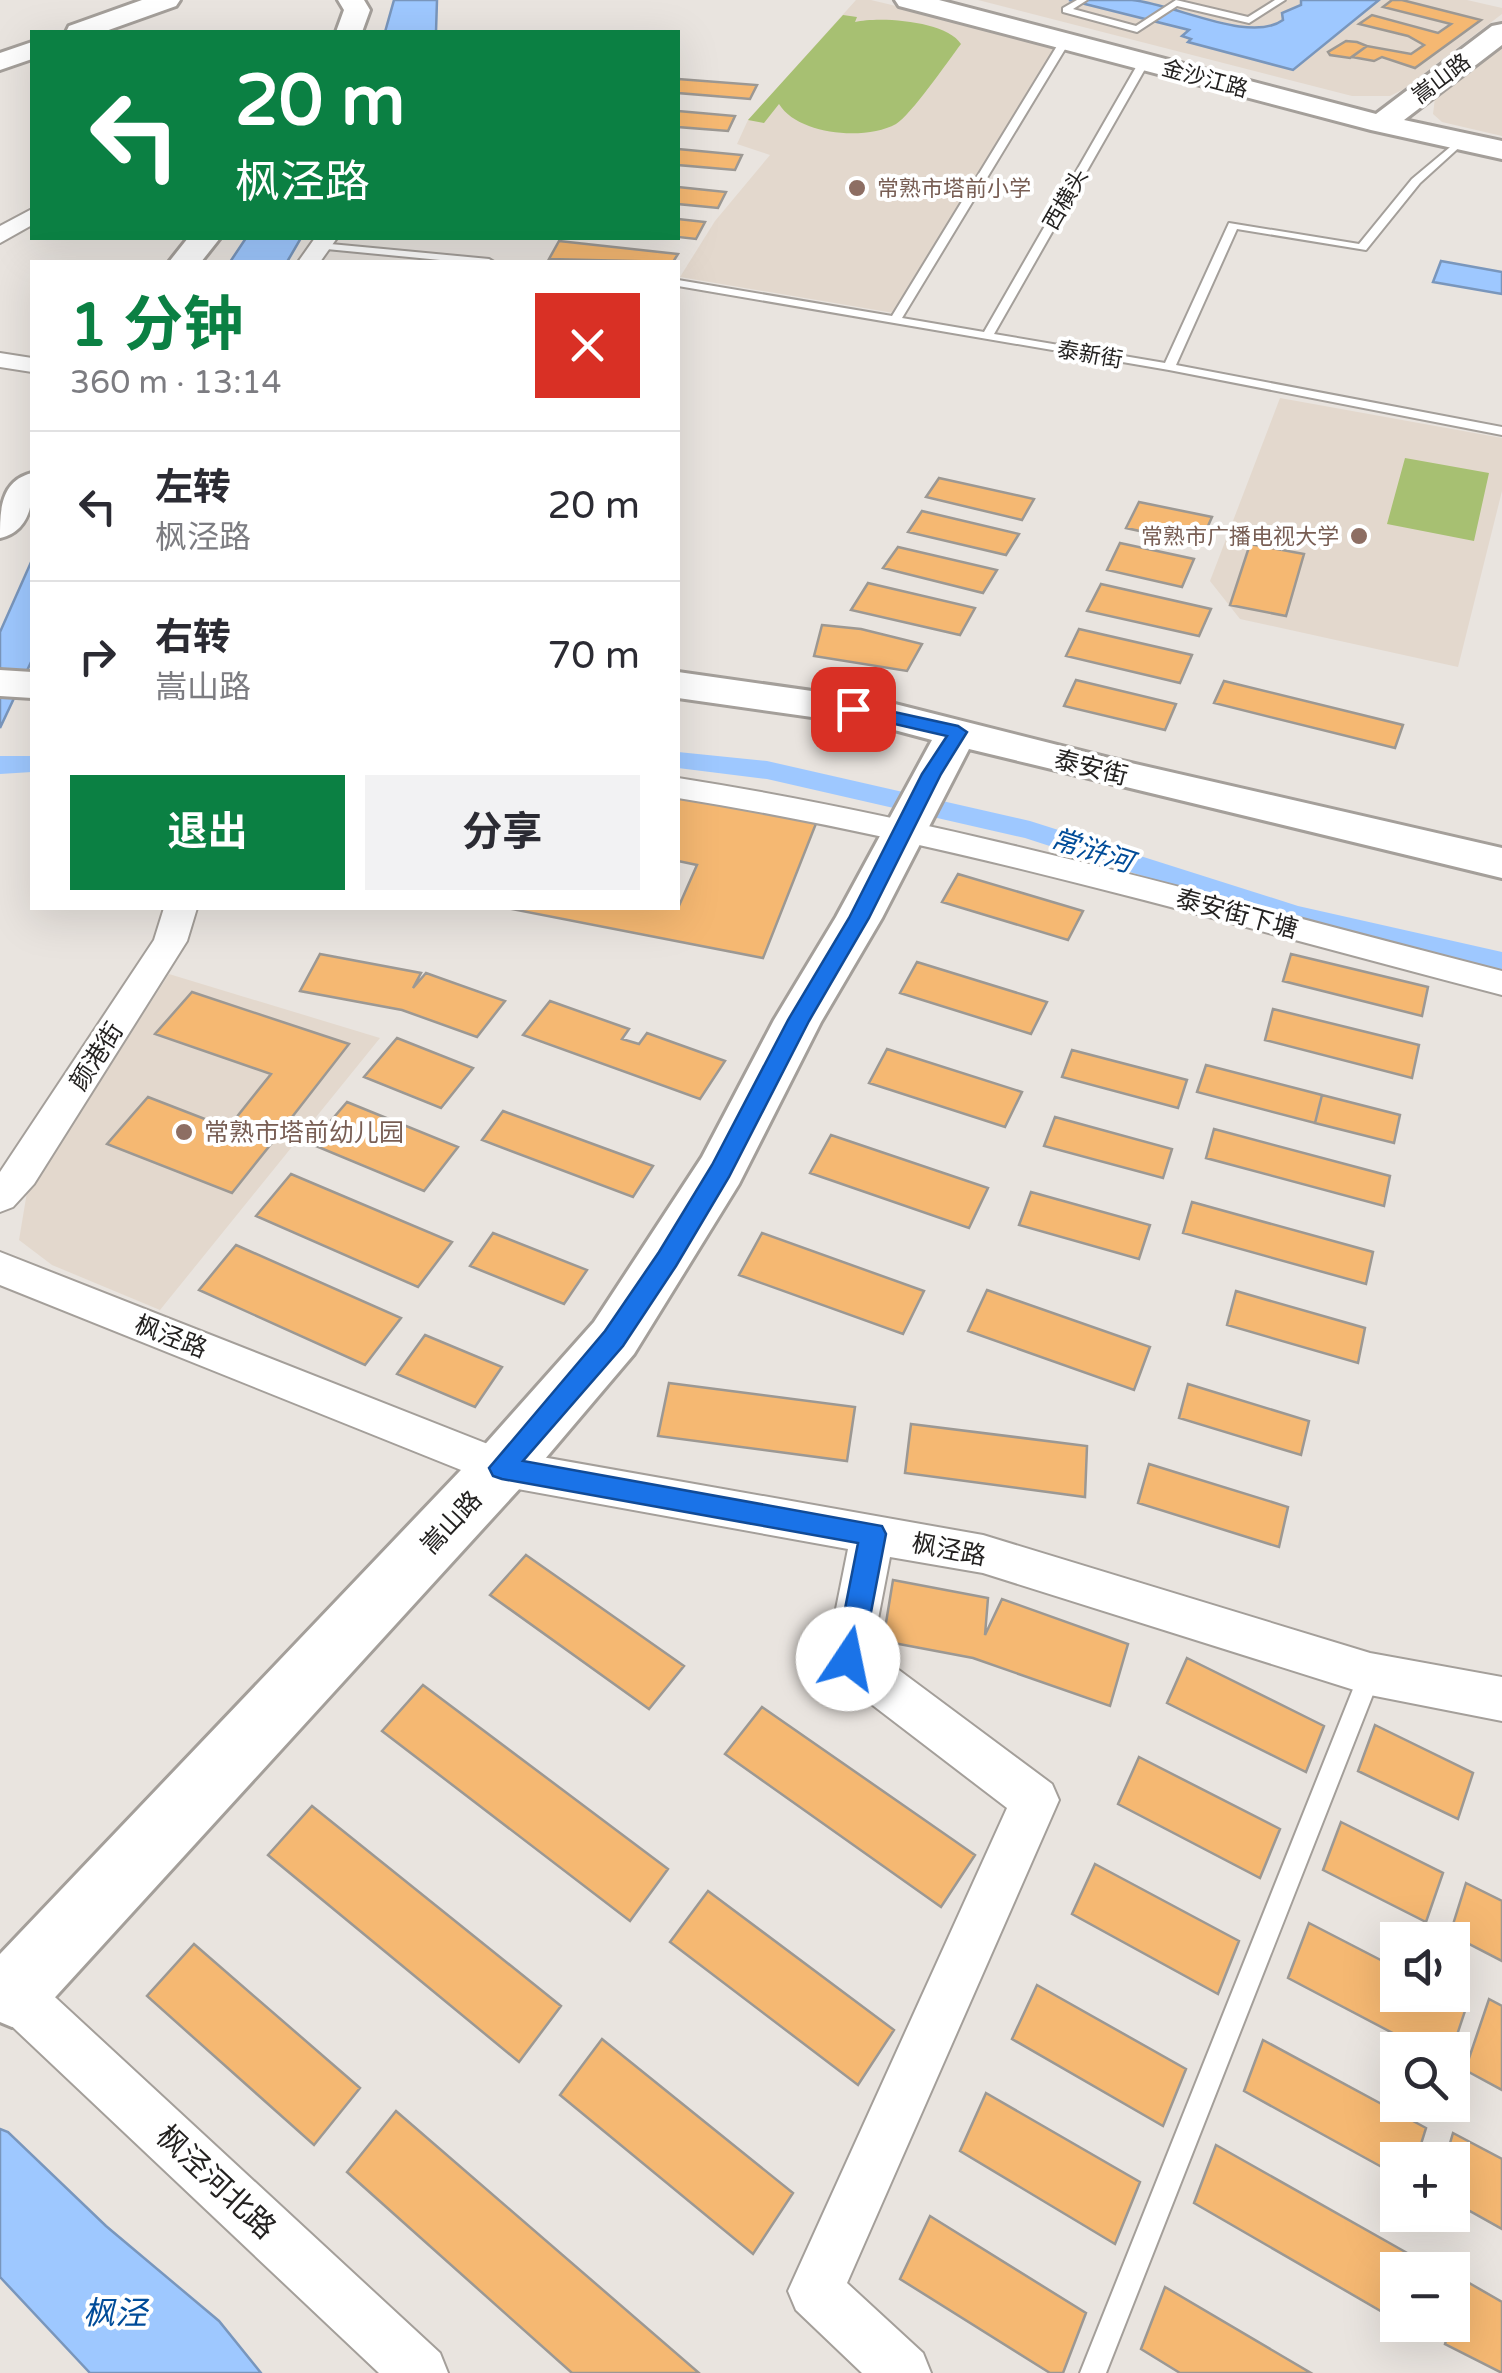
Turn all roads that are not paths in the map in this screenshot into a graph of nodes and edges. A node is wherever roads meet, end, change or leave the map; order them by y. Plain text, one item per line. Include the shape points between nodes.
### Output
1 (167, 0) edge
2 (352, 0) edge
3 (363, 0) edge
4 (908, 0) edge
5 (1083, 0) edge
6 (1281, 0) edge
7 (1170, 1) edge
8 (84, 30) edge
9 (350, 30) edge
10 (361, 30) edge
11 (1502, 32) edge
12 (1066, 42) junction
13 (30, 51) edge
14 (0, 62) edge
15 (1144, 62) junction
16 (1381, 124) junction
17 (1461, 141) junction
18 (1502, 150) edge
19 (30, 217) edge
20 (0, 236) edge
21 (202, 240) edge
22 (318, 249) edge
23 (187, 260) edge
24 (463, 260) edge
25 (680, 283) edge
26 (896, 318) junction
27 (987, 336) junction
28 (0, 360) edge
29 (30, 365) edge
30 (1169, 367) junction
31 (1502, 431) edge
32 (30, 463) edge
33 (30, 487) edge
34 (0, 502) edge
35 (0, 527) edge
36 (0, 684) edge
37 (30, 685) edge
38 (680, 685) edge
39 (958, 732) junction
40 (680, 788) edge
41 (903, 831) junction
42 (1502, 863) edge
43 (180, 910) edge
44 (1502, 983) edge
45 (0, 1197) edge
46 (0, 1268) edge
47 (502, 1468) junction
48 (873, 1534) junction
49 (1370, 1674) junction
50 (1502, 1699) edge
51 (6, 1998) edge
52 (420, 2373) edge
53 (903, 2373) edge
54 (1092, 2373) edge

1 - 8 street
2 - 9 street via 357,10
3 - 10 street
4 - 12 street, 金沙江路
5 - 7 lane via 1066,10 1137,29
6 - 7 lane via 1249,20
11 - 16 street, 嵩山路
12 - 15 street, 金沙江路
12 - 26 lane
13 - 14 street
15 - 16 street, 金沙江路
15 - 27 lane, 西横头
16 - 17 street, 金沙江路
17 - 18 street, 金沙江路
17 - 30 lane via 1416,182 1362,248 1234,225
19 - 20 street
21 - 23 street
22 - 24 lane
25 - 26 lane, 泰新街
26 - 27 lane, 泰新街
27 - 30 lane, 泰新街
28 - 29 street
30 - 31 lane, 泰新街
32 - 34 street
33 - 35 street
36 - 37 street
38 - 39 street, 泰安街 via 838,706
39 - 41 street, 嵩山路
39 - 42 street, 泰安街
40 - 41 street, 泰安街下塘 via 854,816
41 - 44 street, 泰安街下塘 via 1030,856
41 - 47 street, 嵩山路 via 668,1259 614,1338
43 - 45 street, 颜港街 via 170,940
46 - 47 street, 枫泾路
47 - 48 street, 枫泾路
47 - 51 street, 嵩山路
48 - 49 street, 枫泾路 via 984,1554
48 - 53 street via 848,1659 1035,1800 815,2291
49 - 50 street, 枫泾路
49 - 54 lane
51 - 52 street, 枫泾河北路

